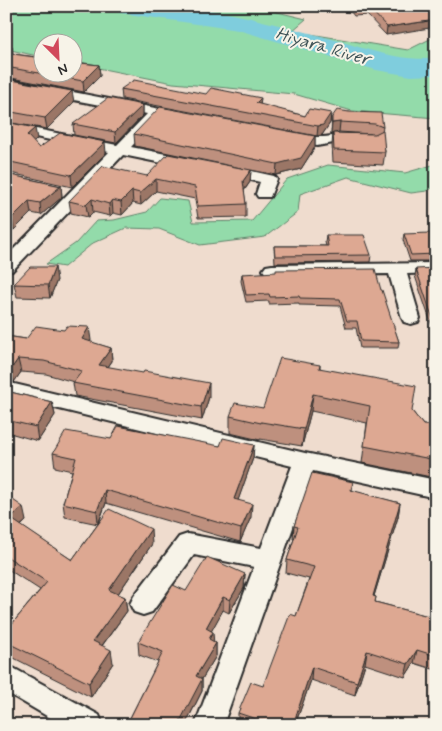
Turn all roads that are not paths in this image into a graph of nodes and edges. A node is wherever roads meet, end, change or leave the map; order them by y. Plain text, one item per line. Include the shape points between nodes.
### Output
1 (6, 83) edge
2 (156, 113) junction
3 (194, 120) edge
4 (6, 127) edge
5 (270, 134) edge
6 (374, 140) edge
7 (120, 150) junction
8 (58, 190) edge
9 (76, 194) junction
10 (264, 194) dead end
11 (6, 267) edge
12 (397, 268) junction
13 (436, 268) edge
14 (272, 270) edge
15 (411, 318) dead end
16 (6, 388) edge
17 (305, 461) junction
18 (436, 489) edge
19 (269, 560) junction
20 (143, 604) dead end
21 (6, 677) edge
22 (84, 723) edge
23 (209, 725) edge

1 - 2 street
2 - 3 street
2 - 7 street
4 - 7 street
5 - 6 street via 317,142 339,138
7 - 9 street
7 - 10 street via 269,179
8 - 9 street
9 - 11 street
12 - 13 street
12 - 14 street
12 - 15 street
16 - 17 street
17 - 18 street
17 - 19 street
19 - 20 street via 188,544
19 - 23 street
21 - 22 street

